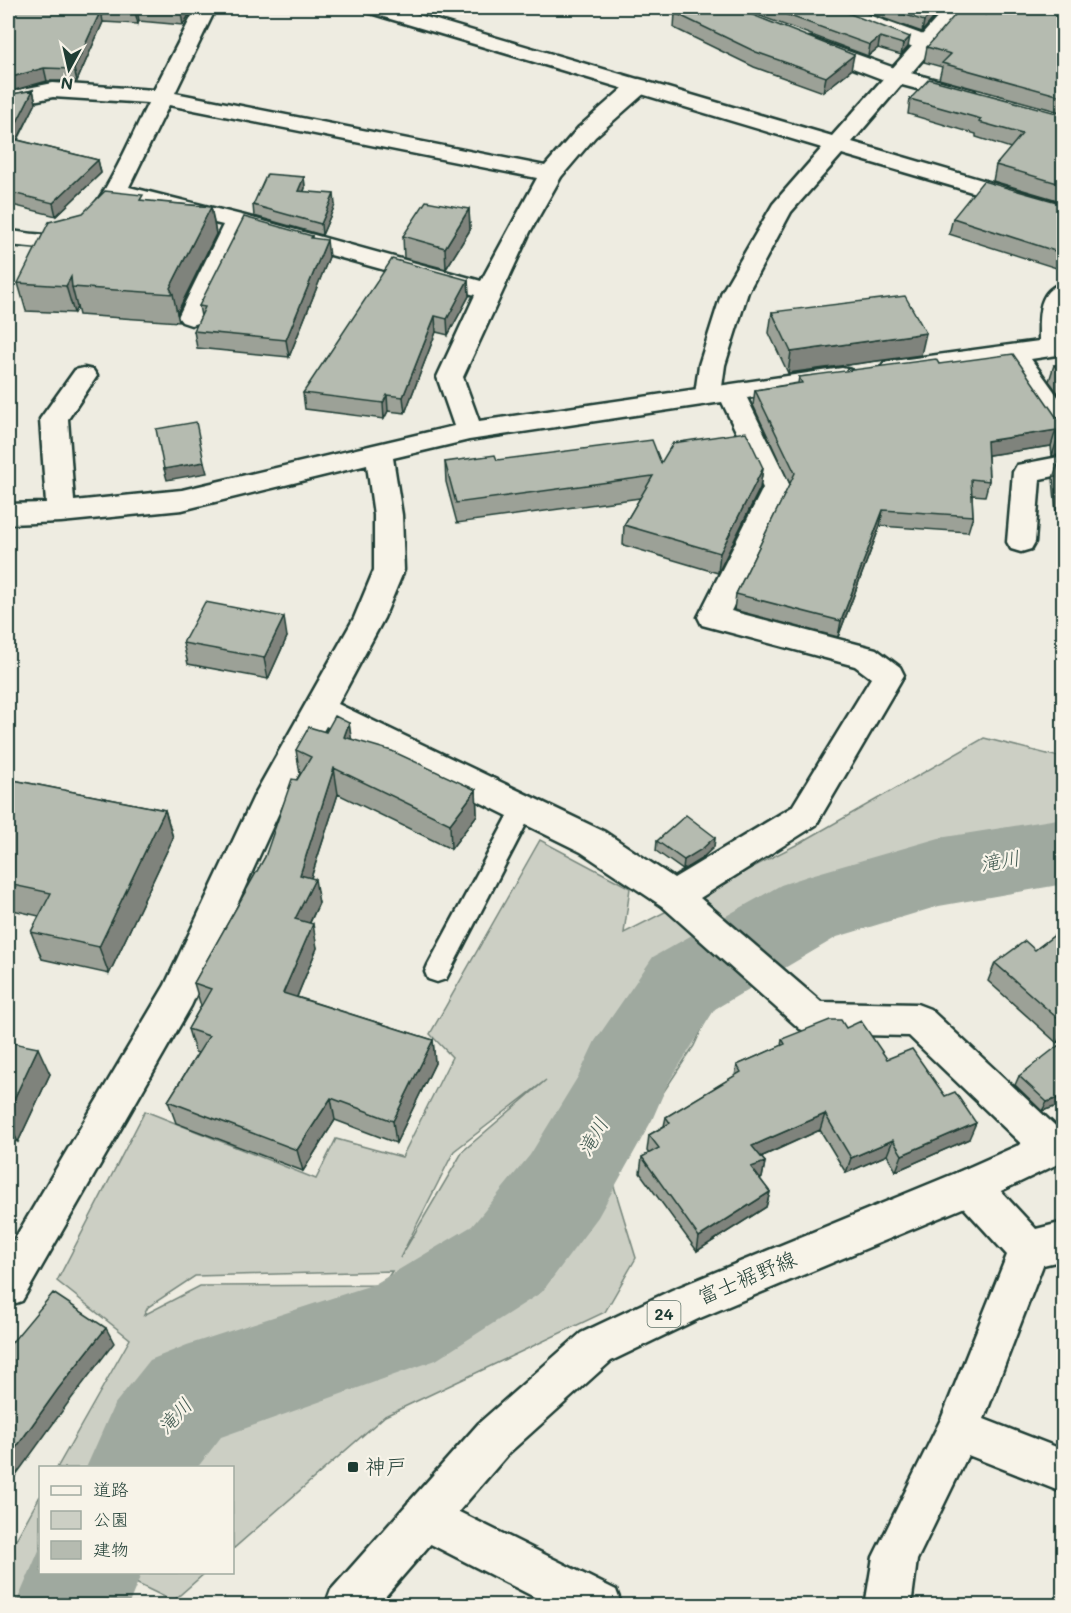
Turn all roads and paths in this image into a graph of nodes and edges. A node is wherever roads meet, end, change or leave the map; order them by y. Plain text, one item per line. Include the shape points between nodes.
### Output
1 (206, 8) edge
2 (374, 8) edge
3 (831, 8) edge
4 (957, 8) edge
5 (789, 36) edge
6 (924, 43) junction
7 (895, 76) junction
8 (639, 86) junction
9 (161, 97) junction
10 (8, 99) edge
11 (985, 100) edge
12 (838, 147) junction
13 (551, 174) junction
14 (116, 191) junction
15 (1064, 212) edge
16 (237, 221) junction
17 (8, 238) edge
18 (1064, 290) edge
19 (489, 291) junction
20 (190, 317) dead end
21 (1058, 346) edge
22 (1013, 352) junction
23 (84, 376) dead end
24 (719, 392) junction
25 (1064, 426) edge
26 (469, 431) junction
27 (379, 454) junction
28 (1064, 465) edge
29 (61, 512) junction
30 (8, 514) edge
31 (1021, 542) dead end
32 (320, 709) junction
33 (523, 809) junction
34 (674, 896) junction
35 (437, 972) dead end
36 (1058, 1145) edge
37 (970, 1186) junction
38 (1046, 1245) edge
39 (8, 1287) edge
40 (958, 1430) junction
41 (1064, 1472) edge
42 (425, 1517) junction
43 (347, 1605) edge
44 (600, 1605) edge
45 (888, 1605) edge

1 - 9 street
2 - 8 street
3 - 6 street
4 - 6 street
5 - 7 street
6 - 7 street
7 - 11 street
7 - 12 street
8 - 12 street
8 - 13 street via 587,132
9 - 10 street via 53,90
9 - 13 street
9 - 14 street
12 - 15 street
12 - 24 street via 781,209 735,292 712,365
13 - 19 street
14 - 16 street
14 - 17 street via 80,234 52,242
16 - 19 street
16 - 20 street
18 - 21 street via 1053,304
19 - 26 street via 450,377
21 - 22 street
22 - 24 street
22 - 25 street
23 - 29 street via 54,419
24 - 26 street
24 - 34 street via 777,488 713,617 865,657 889,675 804,816
26 - 27 street
27 - 29 street via 182,501
27 - 32 street via 388,515 389,570 369,618
28 - 31 street via 1027,471
29 - 30 street
32 - 33 street
32 - 39 street via 272,794 178,994
33 - 34 street via 593,842
33 - 35 lane
34 - 36 street via 813,1018 917,1020
36 - 37 street, 富士裾野線 / 24
37 - 38 street via 1002,1223
37 - 42 street, 富士裾野線 / 24 via 686,1304 596,1347 494,1438
38 - 40 street
40 - 41 street
40 - 45 street via 895,1557
42 - 43 street, 富士裾野線 / 24
42 - 44 street

